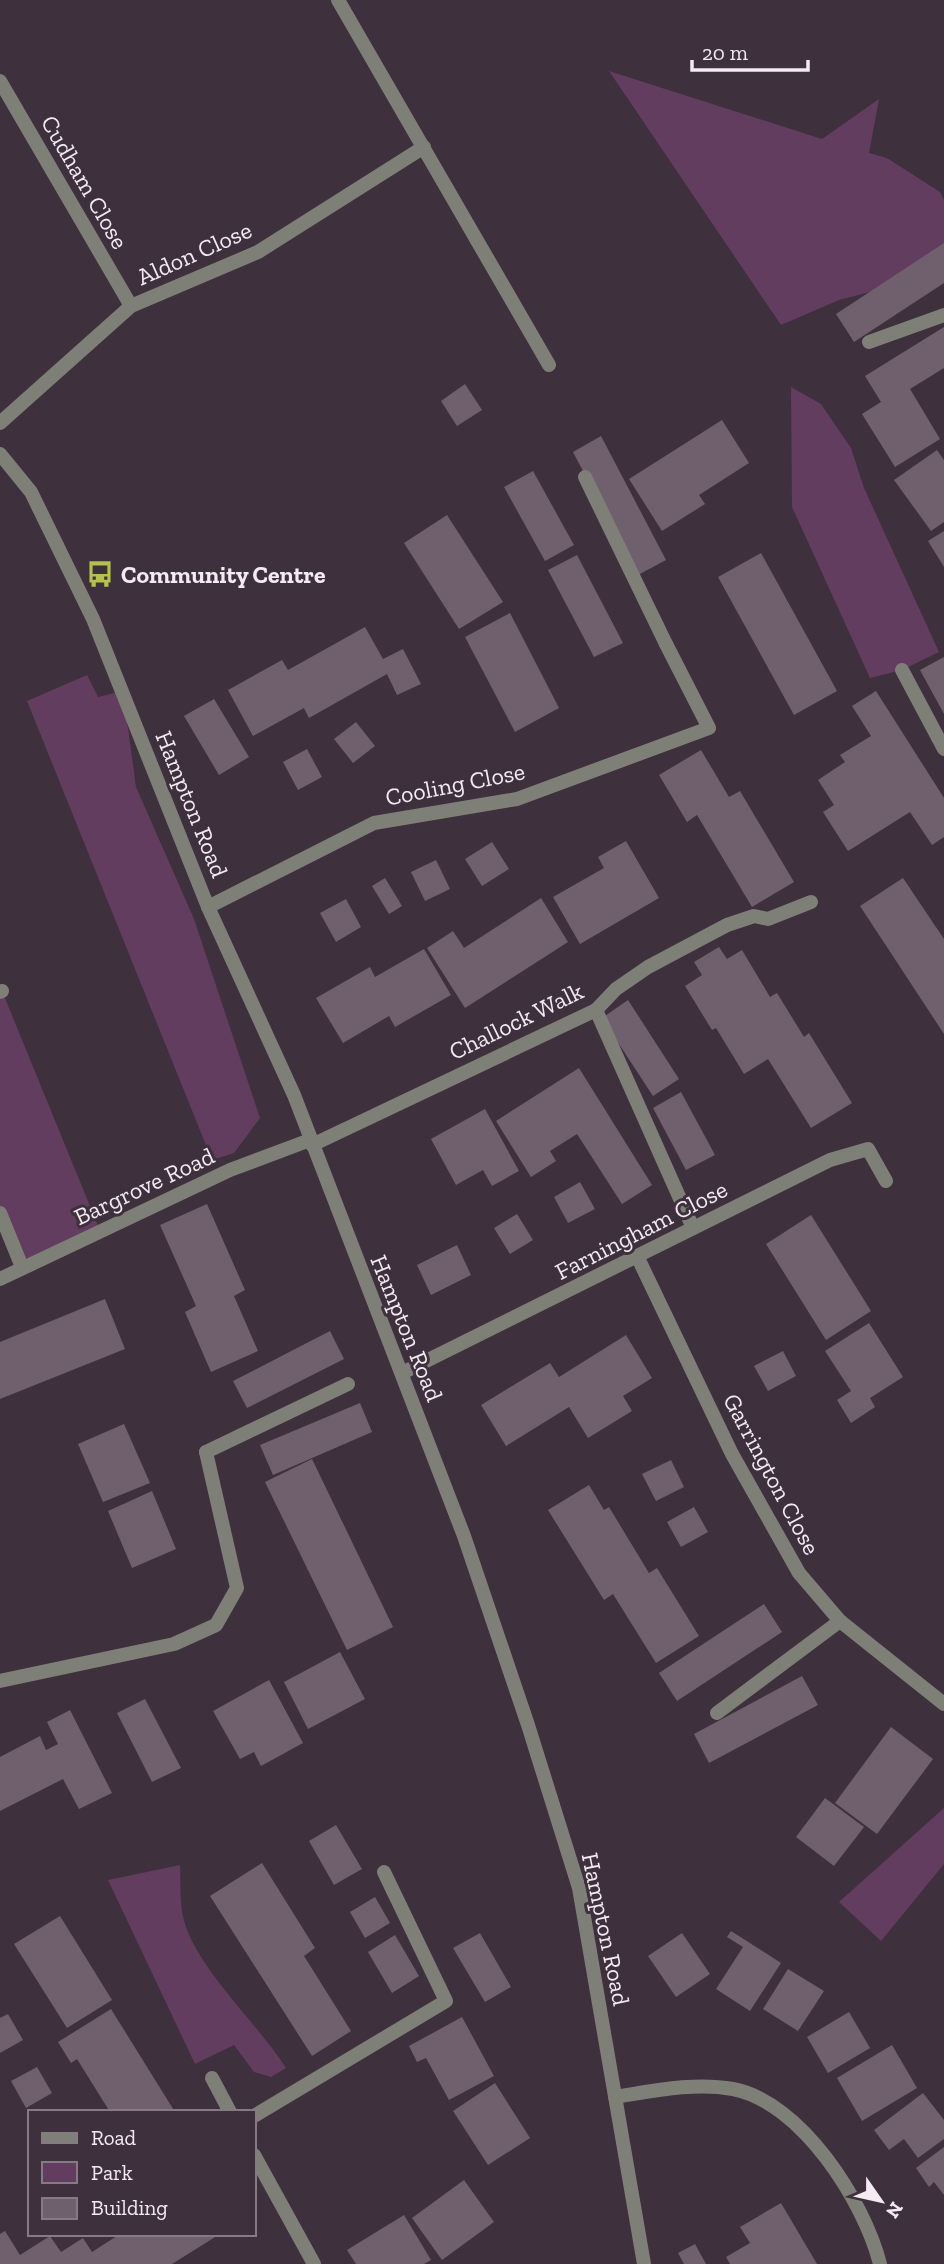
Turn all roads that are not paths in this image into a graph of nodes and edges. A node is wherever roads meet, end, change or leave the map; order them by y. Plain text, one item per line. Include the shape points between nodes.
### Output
1 (338, 0) edge
2 (0, 81) edge
3 (424, 147) junction
4 (131, 306) junction
5 (944, 315) edge
6 (869, 342) dead end
7 (549, 365) dead end
8 (0, 424) edge
9 (0, 454) edge
10 (585, 477) dead end
11 (902, 670) dead end
12 (944, 749) edge
13 (811, 902) dead end
14 (208, 907) junction
15 (596, 1010) junction
16 (311, 1142) junction
17 (886, 1181) dead end
18 (0, 1213) edge
19 (693, 1228) junction
20 (638, 1258) junction
21 (22, 1267) junction
22 (0, 1279) edge
23 (402, 1373) junction
24 (348, 1384) dead end
25 (840, 1621) junction
26 (0, 1681) edge
27 (944, 1704) edge
28 (717, 1713) dead end
29 (384, 1872) dead end
30 (212, 2078) dead end
31 (615, 2097) junction
32 (229, 2110) edge
33 (256, 2115) edge
34 (256, 2159) edge
35 (310, 2263) edge
36 (644, 2264) edge
37 (880, 2264) edge

1 - 3 street
2 - 4 street, Cudham Close
3 - 4 street, Aldon Close via 258,251
3 - 7 street
4 - 8 street, Aldon Close
5 - 6 street
9 - 14 street, Hampton Road via 31,492 93,620
10 - 14 street, Cooling Close via 709,729 517,799 374,822
11 - 12 street
13 - 15 street, Challock Walk via 768,919 754,916 727,925 637,975
14 - 16 street, Hampton Road
15 - 16 street, Challock Walk
15 - 19 street
16 - 21 street, Bargrove Road via 230,1170
16 - 23 street, Hampton Road
17 - 19 street, Farningham Close via 868,1149 830,1160
18 - 21 street
19 - 20 street, Farningham Close
20 - 23 street, Farningham Close
20 - 25 street, Garrington Close via 773,1532 799,1573
21 - 22 street, Bargrove Road
23 - 31 street, Hampton Road via 468,1549 579,1888
24 - 26 street via 206,1452 237,1588 216,1625 174,1644
25 - 27 street, Garrington Close
25 - 28 street
29 - 33 street via 446,2001
30 - 32 street
31 - 36 street, Hampton Road
31 - 37 street via 710,2087 758,2096 821,2150
34 - 35 street

